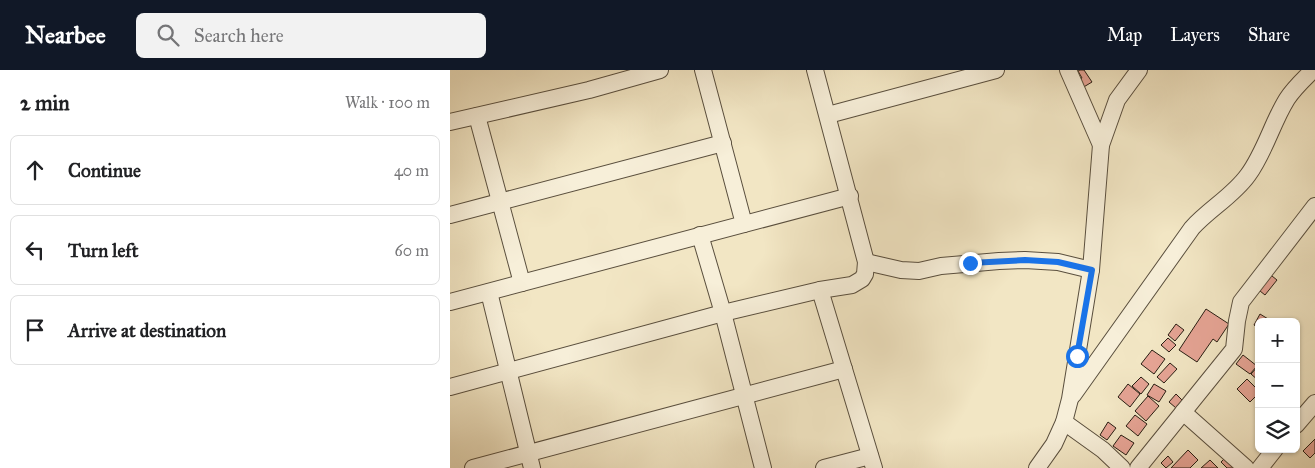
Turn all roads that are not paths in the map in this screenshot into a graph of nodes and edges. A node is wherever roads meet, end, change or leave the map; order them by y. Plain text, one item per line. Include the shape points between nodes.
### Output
1 (660, 70) edge
2 (703, 70) edge
3 (815, 70) edge
4 (996, 70) edge
5 (1068, 70) edge
6 (1139, 70) edge
7 (1313, 70) edge
8 (828, 115) junction
9 (477, 116) junction
10 (450, 122) edge
11 (723, 143) junction
12 (1101, 145) junction
13 (850, 196) junction
14 (501, 202) junction
15 (1315, 206) edge
16 (450, 215) edge
17 (744, 224) junction
18 (700, 236) junction
19 (866, 262) junction
20 (1092, 270) junction
21 (522, 283) junction
22 (820, 290) junction
23 (489, 292) junction
24 (450, 302) edge
25 (723, 313) junction
26 (844, 370) junction
27 (508, 371) junction
28 (450, 387) edge
29 (745, 396) junction
30 (1070, 399) junction
31 (1315, 403) edge
32 (1183, 412) junction
33 (1300, 420) edge
34 (1064, 422) junction
35 (1272, 453) edge
36 (530, 461) edge
37 (872, 462) edge
38 (473, 468) edge
39 (763, 468) edge
40 (824, 468) edge
41 (1037, 468) edge
42 (1122, 468) edge
43 (1138, 468) edge
44 (1246, 468) edge
45 (1260, 468) edge

1 - 9 street
2 - 11 street
3 - 8 street
4 - 8 street
5 - 12 street
6 - 12 street via 1117,100
7 - 30 street via 1288,97 1249,174 1239,187 1192,228
8 - 13 street
9 - 10 street
9 - 14 street
11 - 14 street
11 - 17 street
12 - 20 street
13 - 17 street
13 - 19 street
14 - 16 street
14 - 21 street
15 - 32 street via 1241,302 1234,349
17 - 18 street
18 - 21 street
18 - 25 street
19 - 20 street via 918,271 942,266 1025,260 1058,262
19 - 22 street via 865,274 858,282
20 - 30 street
21 - 23 street
22 - 25 street
22 - 26 street
23 - 24 street
23 - 27 street
25 - 27 street
25 - 29 street
26 - 29 street
26 - 37 street
27 - 28 street
27 - 36 street
29 - 36 street
29 - 39 street
30 - 34 street
31 - 33 street
32 - 43 street
32 - 44 street
34 - 41 street via 1054,444
34 - 42 street
35 - 45 street
36 - 38 street
37 - 40 street

